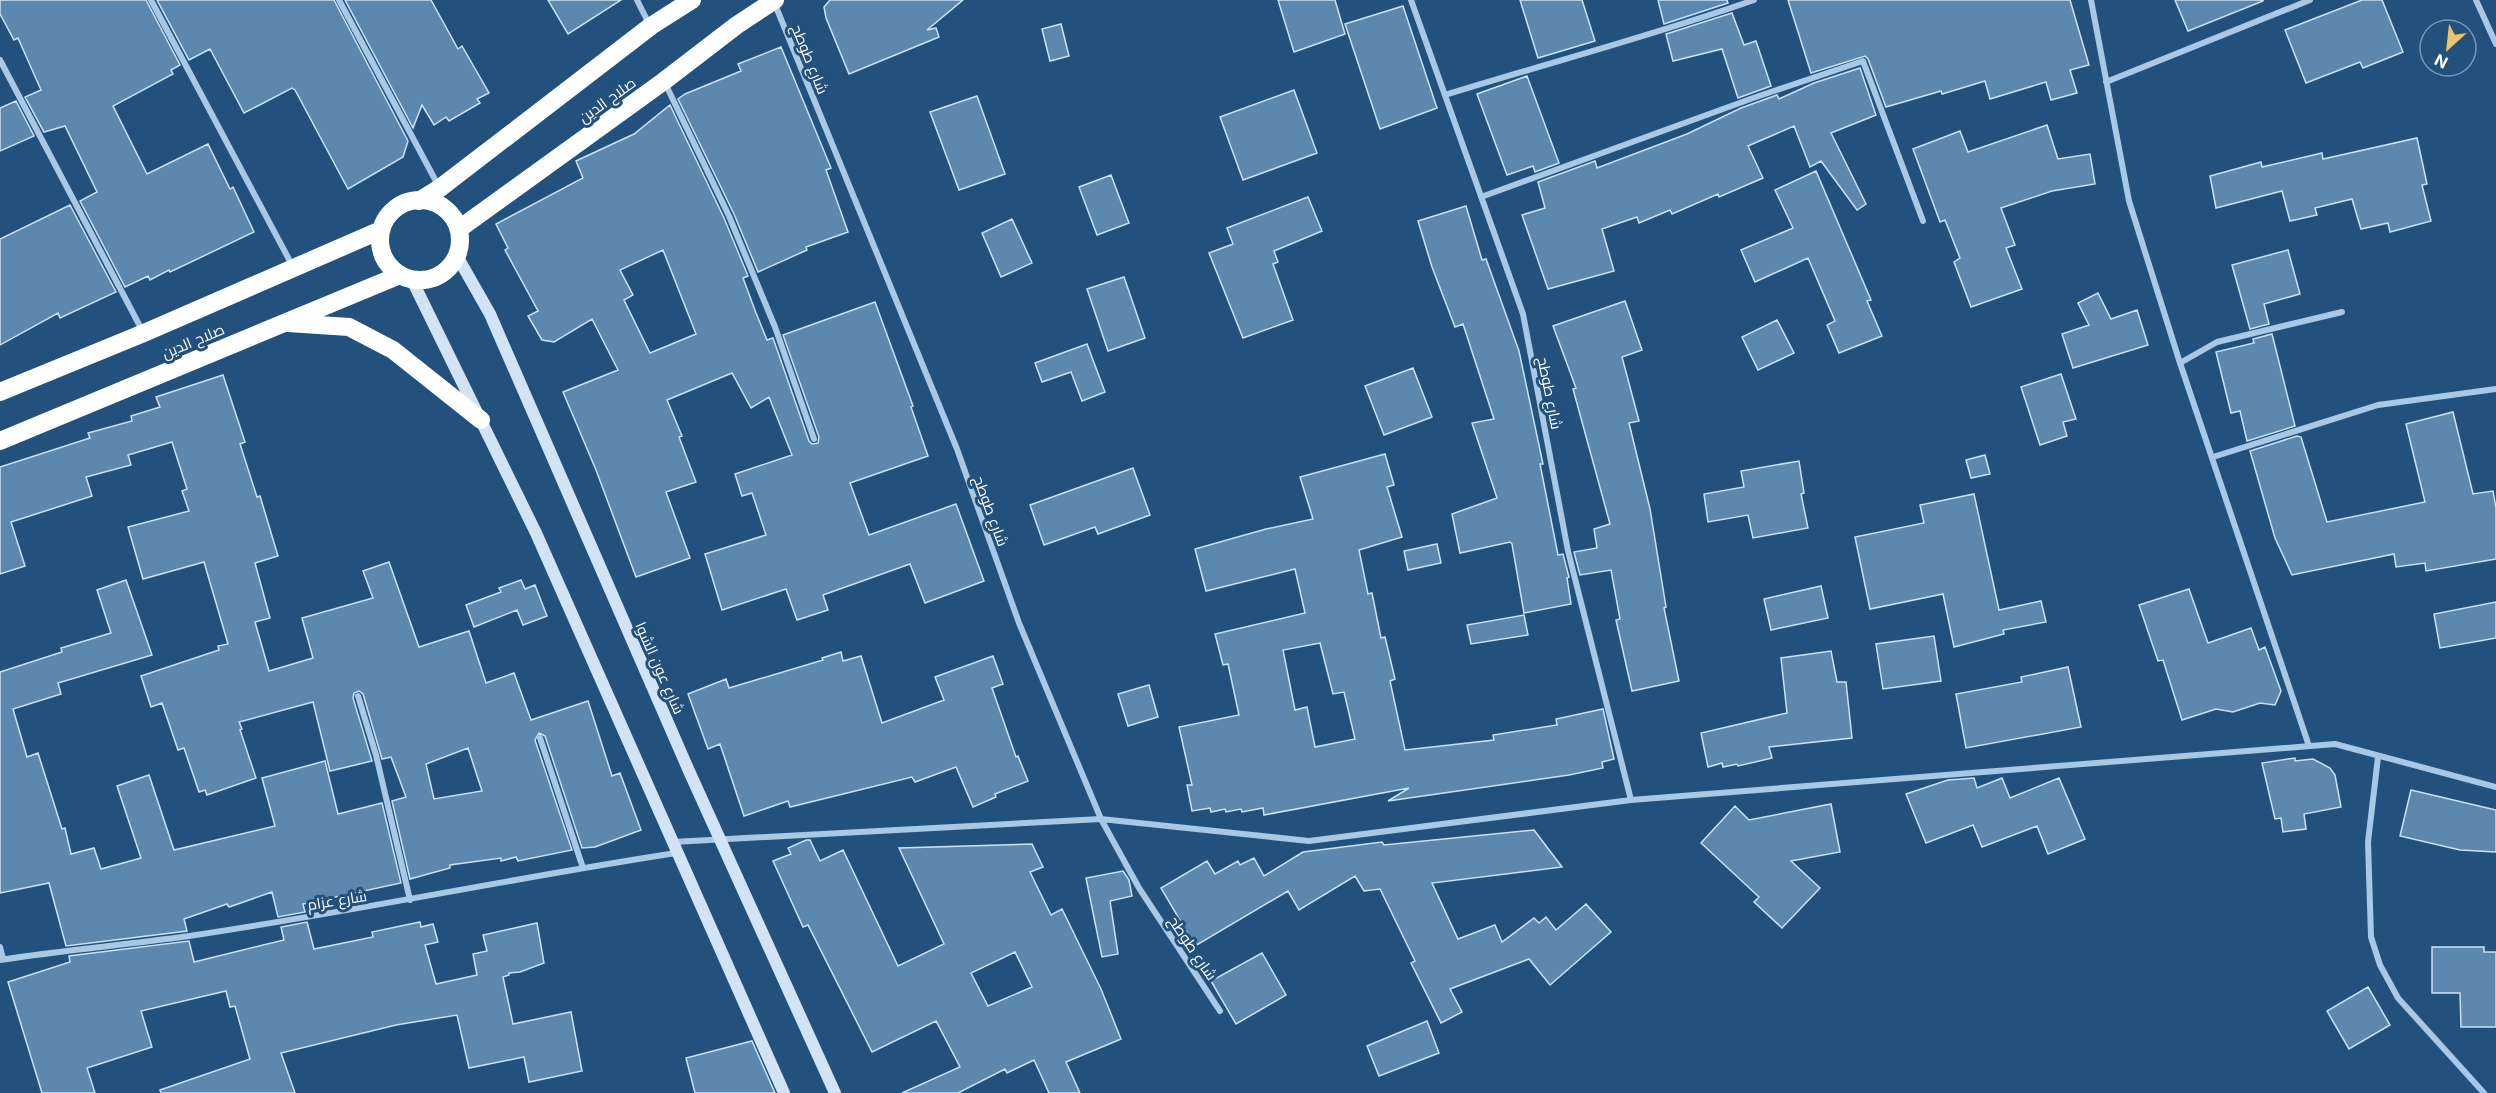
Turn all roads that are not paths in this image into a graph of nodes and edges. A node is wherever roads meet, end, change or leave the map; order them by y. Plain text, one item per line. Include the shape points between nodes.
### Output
1 (151, 0) edge
2 (339, 0) edge
3 (637, 0) edge
4 (692, 0) edge
5 (1411, 0) edge
6 (1754, 0) edge
7 (2091, 0) edge
8 (2310, 0) edge
9 (2476, 0) edge
10 (774, 1) edge
11 (651, 26) junction
12 (2496, 44) edge
13 (0, 60) edge
14 (664, 81) junction
15 (2106, 82) junction
16 (1445, 95) junction
17 (440, 188) junction
18 (1481, 197) junction
19 (419, 201) junction
20 (1923, 221) dead end
21 (459, 229) junction
22 (381, 230) junction
23 (457, 256) junction
24 (294, 268) junction
25 (406, 277) junction
26 (2342, 312) dead end
27 (284, 322) junction
28 (144, 333) junction
29 (2180, 363) junction
30 (2496, 389) edge
31 (0, 392) edge
32 (481, 420) junction
33 (814, 439) dead end
34 (0, 441) edge
35 (2213, 457) junction
36 (358, 696) dead end
37 (540, 738) dead end
38 (2309, 746) junction
39 (2378, 757) junction
40 (2496, 787) edge
41 (1631, 800) junction
42 (1101, 819) junction
43 (720, 840) junction
44 (674, 847) junction
45 (583, 868) junction
46 (410, 900) junction
47 (0, 947) edge
48 (2, 959) edge
49 (1220, 1011) dead end
50 (784, 1093) edge
51 (835, 1093) edge
52 (2484, 1093) edge

1 - 24 street
2 - 17 street
3 - 11 street
4 - 11 highway, صلاح الدين
5 - 16 street, شارع طوطح
6 - 16 street via 1678,27
7 - 15 street
8 - 15 street
9 - 12 street
10 - 14 highway, صلاح الدين
10 - 42 street, شارع طوطح via 957,449 1019,623
11 - 17 highway, صلاح الدين
13 - 28 street
14 - 21 highway, صلاح الدين
14 - 33 street via 729,216 775,327
15 - 29 street via 2129,201
16 - 18 street, شارع طوطح
17 - 19 highway, صلاح الدين
18 - 20 street via 1863,61
18 - 41 street, شارع طوطح via 1523,314 1568,551
19 - 21 highway via 443,208
19 - 22 highway via 396,209
21 - 23 highway
22 - 24 highway, صلاح الدين
22 - 25 highway via 383,255 389,266
23 - 25 highway via 439,276 426,280
23 - 43 main road, شارع عون الشوا via 490,314
24 - 28 highway, صلاح الدين
25 - 27 highway, صلاح الدين
25 - 32 main road
26 - 29 street via 2217,342
27 - 32 highway via 349,327 393,350
27 - 34 highway, صلاح الدين
28 - 31 highway, صلاح الدين
29 - 35 street
30 - 35 street via 2378,405
32 - 44 main road via 536,533
35 - 38 street
36 - 46 street
37 - 45 street
38 - 39 street, شارع عزام via 2335,744
38 - 41 street, شارع عزام
39 - 40 street, شارع عزام
39 - 52 street via 2368,842 2371,937 2380,965 2398,998
41 - 42 street, شارع عزام via 1309,840
42 - 43 street, شارع عزام
42 - 49 street, شارع طوطح via 1139,888
43 - 44 street, شارع عزام
43 - 51 main road, شارع عون الشوا
44 - 45 street, شارع عزام
44 - 50 main road
45 - 46 street, شارع عزام
46 - 48 street, شارع عزام via 189,936
47 - 48 street

